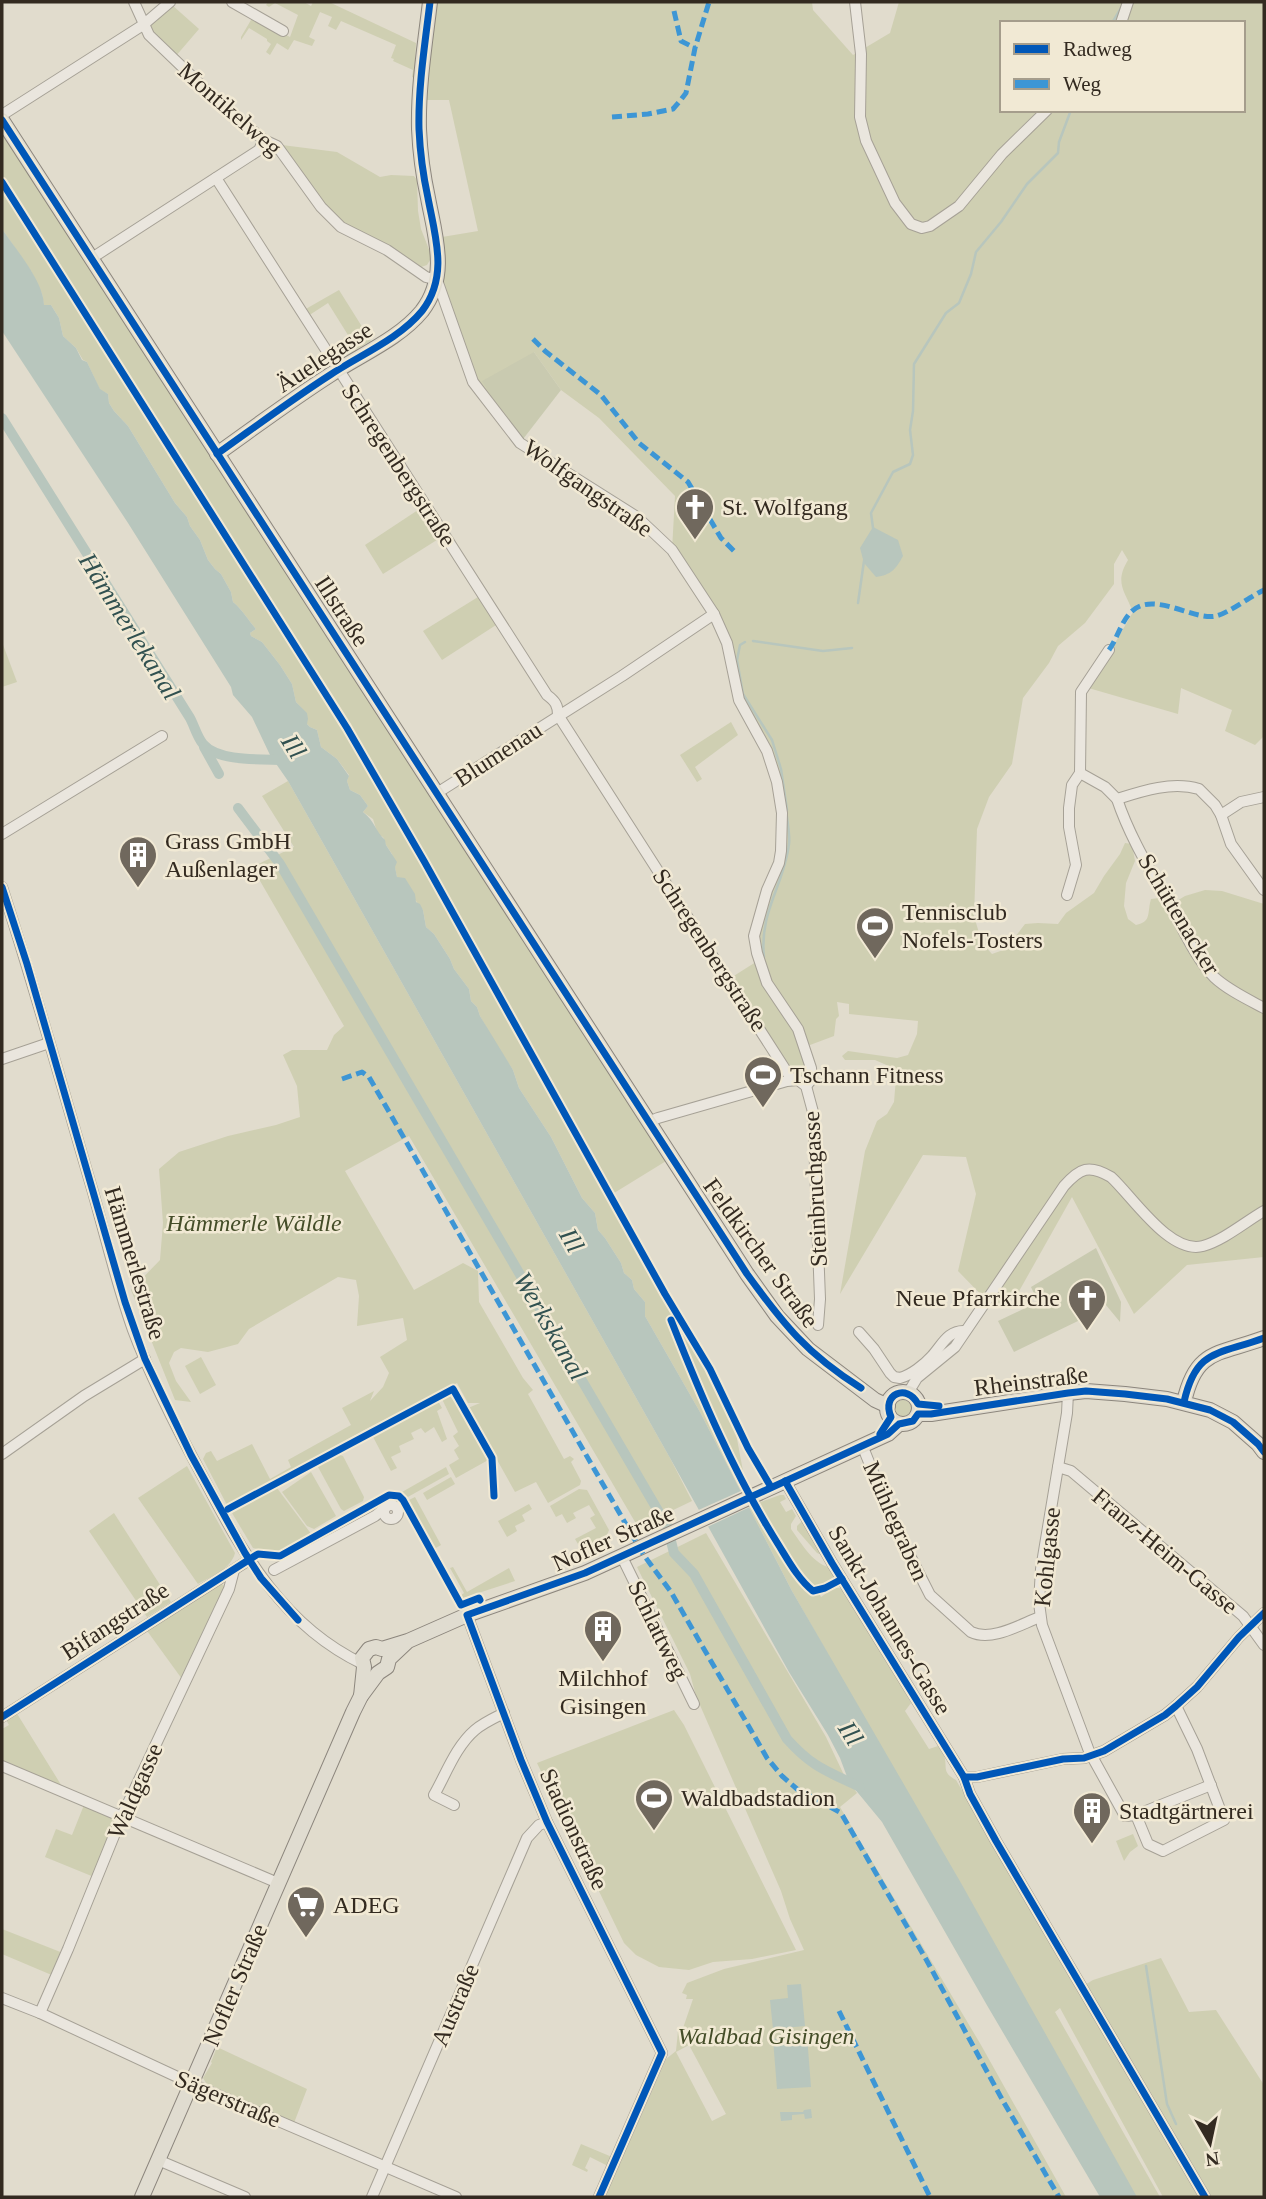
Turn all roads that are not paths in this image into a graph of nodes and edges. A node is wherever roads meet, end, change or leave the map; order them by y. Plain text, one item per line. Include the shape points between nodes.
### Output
1 (134, 2) edge
2 (170, 2) edge
3 (232, 2) edge
4 (430, 2) edge
5 (855, 2) edge
6 (1128, 2) edge
7 (1122, 21) edge
8 (143, 25) junction
9 (283, 31) dead end
10 (1045, 112) edge
11 (2, 117) edge
12 (264, 140) junction
13 (216, 178) junction
14 (92, 258) junction
15 (437, 280) junction
16 (338, 370) junction
17 (217, 454) junction
18 (715, 614) junction
19 (1109, 650) dead end
20 (558, 715) junction
21 (162, 736) dead end
22 (1080, 773) junction
23 (437, 793) junction
24 (1264, 797) edge
25 (1117, 799) junction
26 (1221, 815) junction
27 (2, 834) edge
28 (2, 887) edge
29 (1264, 890) edge
30 (1067, 895) dead end
31 (1264, 1008) edge
32 (49, 1043) junction
33 (2, 1059) edge
34 (792, 1080) junction
35 (806, 1086) junction
36 (649, 1122) junction
37 (1264, 1211) edge
38 (818, 1325) dead end
39 (965, 1331) junction
40 (859, 1332) dead end
41 (1264, 1338) edge
42 (145, 1359) junction
43 (1068, 1392) junction
44 (1184, 1402) junction
45 (915, 1404) junction
46 (893, 1411) junction
47 (862, 1445) junction
48 (1262, 1446) edge
49 (2, 1454) edge
50 (1058, 1467) junction
51 (785, 1481) junction
52 (382, 1513) dead end
53 (622, 1557) junction
54 (250, 1560) junction
55 (234, 1570) junction
56 (274, 1570) dead end
57 (1264, 1613) edge
58 (467, 1615) junction
59 (1041, 1618) junction
60 (1250, 1627) junction
61 (1264, 1645) edge
62 (385, 1654) junction
63 (367, 1665) junction
64 (694, 1704) dead end
65 (1176, 1706) junction
66 (503, 1713) junction
67 (2, 1717) edge
68 (1092, 1756) junction
69 (2, 1766) edge
70 (964, 1777) junction
71 (1210, 1785) junction
72 (454, 1805) dead end
73 (1136, 1815) junction
74 (122, 1816) junction
75 (547, 1822) junction
76 (278, 1883) junction
77 (2, 1998) edge
78 (40, 2013) junction
79 (192, 2084) junction
80 (158, 2160) junction
81 (385, 2166) junction
82 (142, 2197) edge
83 (245, 2197) edge
84 (372, 2197) edge
85 (456, 2197) edge
86 (599, 2197) edge
87 (1205, 2197) edge

1 - 8 street, Montikelweg
2 - 8 street
3 - 9 street
4 - 15 main road via 419,128 439,258
5 - 10 street via 861,54 860,117 866,141 895,203 911,224 930,226 959,206
6 - 7 street
8 - 11 street
8 - 12 street, Montikelweg via 183,70
11 - 14 main road, Illstraße
12 - 13 street via 259,150
12 - 15 street, Montikelweg via 277,146 341,228
13 - 14 street
13 - 16 street, Schregenbergstraße
14 - 17 main road, Illstraße
15 - 16 main road, Äuelegasse via 413,320
15 - 18 street, Wolfgangstraße via 473,382 520,443 637,517 672,550
16 - 17 main road, Äuelegasse
16 - 20 street, Schregenbergstraße via 554,700
17 - 23 main road, Illstraße
18 - 20 street
18 - 35 street, Wolfgangstraße via 727,643 739,700 767,751 777,782 783,840 754,936 767,983 798,1029 811,1068 812,1079
19 - 22 street via 1081,692
20 - 23 street, Blumenau
20 - 34 street, Schregenbergstraße
21 - 27 street
22 - 25 street
22 - 30 street via 1069,796 1076,865
23 - 36 main road, Illstraße
24 - 26 street via 1241,802
25 - 26 street via 1175,786 1193,787 1208,797
25 - 31 street, Schüttenacker via 1126,825 1207,968 1228,988
26 - 29 street via 1231,844
28 - 32 street, Hämmerlestraße
32 - 33 street
32 - 42 street, Hämmerlestraße
34 - 35 street, Steinbruchgasse
34 - 36 street, Steinbruchgasse
35 - 38 street, Steinbruchgasse via 813,1112
36 - 46 main road, Feldkircher Straße via 777,1316 814,1355
37 - 39 street via 1209,1244 1184,1246 1163,1231 1111,1177 1102,1171 1083,1170 1064,1186
39 - 40 street via 951,1334 931,1357 900,1378 890,1373
39 - 45 street via 949,1353 913,1382
41 - 44 main road via 1200,1363 1190,1378
42 - 49 street
42 - 54 street, Hämmerlestraße via 191,1455
43 - 44 main road, Rheinstraße
43 - 45 main road, Rheinstraße via 952,1409
43 - 50 street, Kohlgasse
44 - 48 main road, Rheinstraße via 1221,1415
45 - 46 main road via 897,1394
45 - 46 main road via 910,1423
46 - 47 main road via 877,1438
47 - 51 main road
47 - 59 street, Mühlegraben via 930,1595 978,1635
50 - 59 street, Kohlgasse via 1041,1569
50 - 60 street, Franz-Heim-Gasse via 1071,1471
51 - 53 main road, Nofler Straße
51 - 70 street, Sankt-Johannes-Gasse
52 - 56 street
53 - 58 main road, Nofler Straße
53 - 64 street, Schlattweg
54 - 55 street, Bifangstraße
54 - 63 street, Hämmerlestraße via 312,1634
55 - 67 street, Bifangstraße
55 - 74 street, Waldgasse
57 - 60 street
58 - 62 main road, Nofler Straße
58 - 66 street, Stadionstraße
59 - 68 street, Kohlgasse
60 - 61 street, Franz-Heim-Gasse
60 - 65 street
62 - 63 main road, Nofler Straße via 373,1648
62 - 63 main road via 387,1667
63 - 76 main road, Nofler Straße via 361,1696
65 - 68 street
65 - 71 street
66 - 72 street via 475,1730 449,1766 434,1796
66 - 75 street, Stadionstraße
68 - 70 street
68 - 73 street, Kohlgasse via 1125,1816
69 - 74 street
70 - 87 street, Sankt-Johannes-Gasse
71 - 73 street
71 - 73 street via 1224,1820 1163,1851 1148,1844
74 - 76 street
74 - 78 street, Waldgasse
75 - 81 street, Austraße via 527,1838
75 - 86 street, Stadionstraße via 662,2053
76 - 79 main road, Nofler Straße
77 - 78 street, Sägerstraße
78 - 79 street, Sägerstraße
79 - 80 main road, Nofler Straße
79 - 81 street, Sägerstraße
80 - 82 main road, Nofler Straße
80 - 83 street
81 - 84 street, Austraße
81 - 85 street, Sägerstraße

